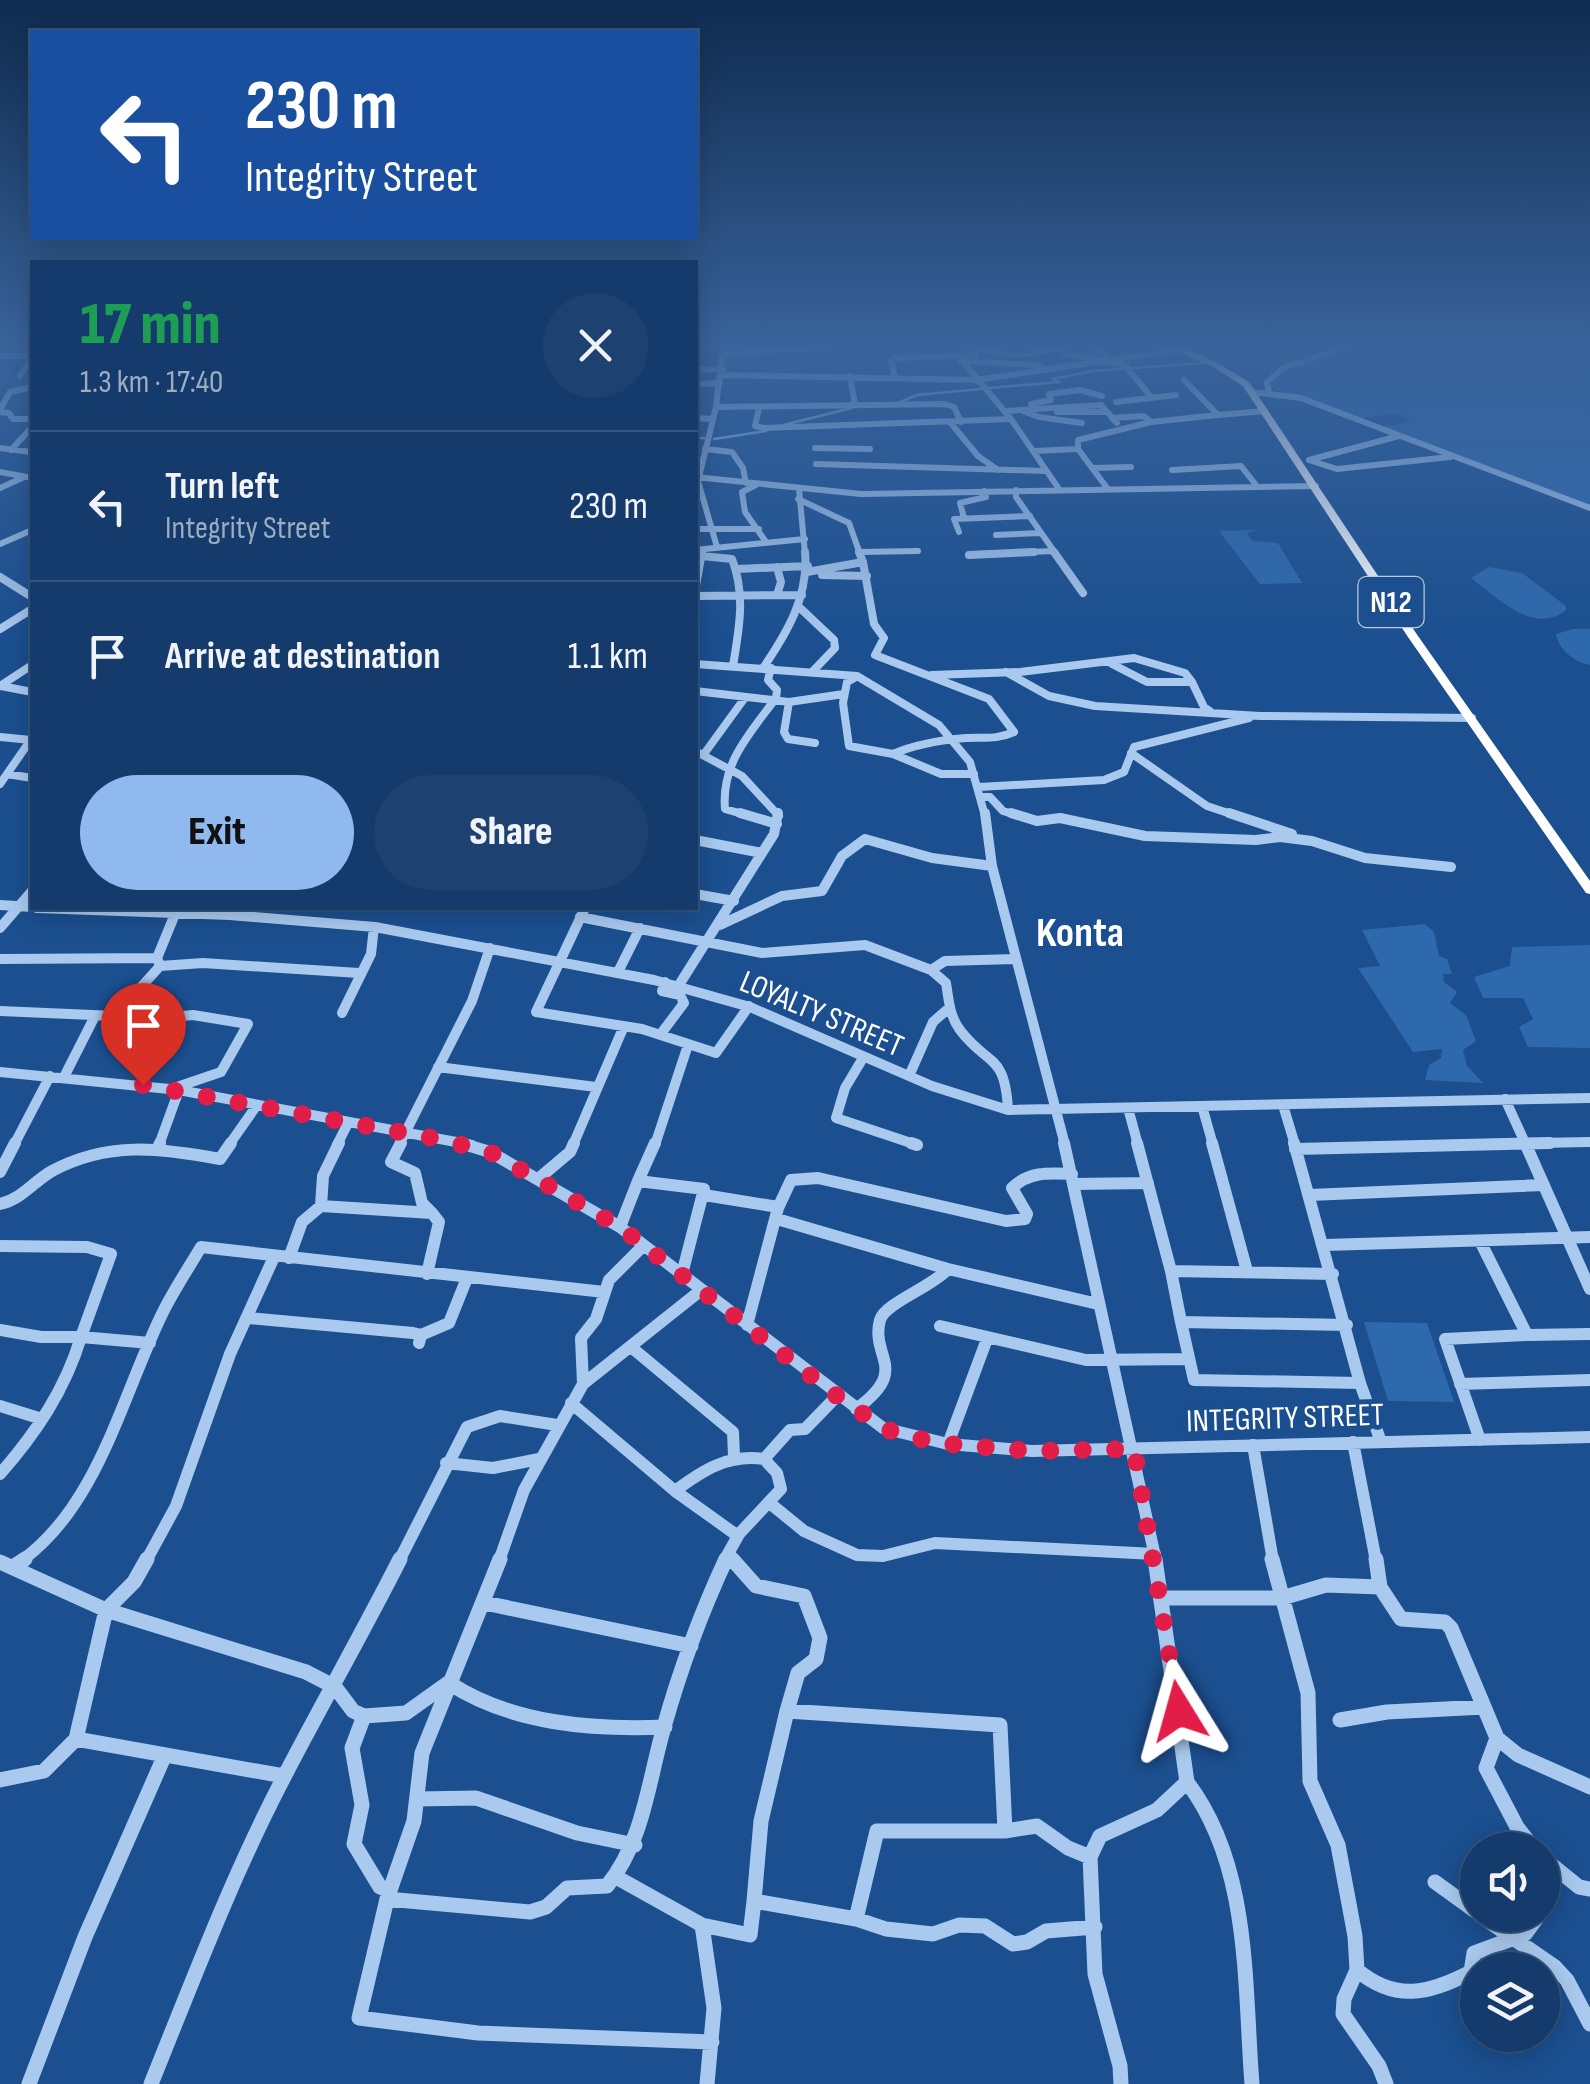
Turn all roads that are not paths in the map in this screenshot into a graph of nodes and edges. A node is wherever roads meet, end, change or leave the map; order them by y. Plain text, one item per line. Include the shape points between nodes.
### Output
1 (18, 443) edge
2 (707, 443) edge
3 (870, 443) edge
4 (968, 443) edge
5 (1028, 443) edge
6 (1078, 443) edge
7 (1291, 443) edge
8 (1371, 443) edge
9 (1420, 443) edge
10 (0, 448) edge
11 (816, 448) dead end
12 (1078, 448) junction
13 (705, 449) junction
14 (11, 450) junction
15 (870, 450) junction
16 (1034, 451) junction
17 (30, 452) edge
18 (1454, 456) junction
19 (1304, 460) junction
20 (816, 464) dead end
21 (870, 466) junction
22 (1131, 467) dead end
23 (916, 468) junction
24 (1092, 468) junction
25 (998, 470) junction
26 (1172, 470) dead end
27 (1045, 471) junction
28 (0, 472) edge
29 (698, 474) edge
30 (28, 478) edge
31 (698, 478) edge
32 (698, 481) edge
33 (746, 482) junction
34 (757, 484) junction
35 (1256, 486) junction
36 (1316, 486) junction
37 (0, 488) edge
38 (1107, 488) junction
39 (1059, 489) junction
40 (912, 493) junction
41 (1016, 493) junction
42 (798, 494) junction
43 (985, 494) junction
44 (705, 501) junction
45 (698, 502) edge
46 (1590, 508) edge
47 (1030, 516) junction
48 (964, 518) junction
49 (760, 529) junction
50 (698, 530) edge
51 (30, 531) edge
52 (712, 531) junction
53 (959, 532) dead end
54 (1041, 533) junction
55 (996, 535) dead end
56 (805, 539) junction
57 (766, 542) junction
58 (0, 544) edge
59 (716, 547) junction
60 (918, 551) dead end
61 (1054, 551) junction
62 (700, 552) edge
63 (858, 552) junction
64 (969, 556) dead end
65 (862, 562) junction
66 (778, 568) junction
67 (737, 569) junction
68 (808, 569) junction
69 (818, 571) junction
70 (867, 576) junction
71 (0, 577) edge
72 (698, 588) edge
73 (1083, 593) dead end
74 (777, 595) junction
75 (802, 595) junction
76 (30, 596) edge
77 (741, 596) junction
78 (798, 606) junction
79 (30, 610) edge
80 (0, 629) edge
81 (1105, 662) junction
82 (699, 664) edge
83 (30, 665) edge
84 (733, 666) junction
85 (767, 668) junction
86 (813, 670) junction
87 (1006, 672) junction
88 (932, 675) junction
89 (857, 676) junction
90 (1192, 682) junction
91 (0, 686) edge
92 (698, 691) edge
93 (30, 692) edge
94 (844, 694) junction
95 (776, 698) junction
96 (745, 699) junction
97 (789, 702) junction
98 (1212, 713) junction
99 (1260, 716) junction
100 (1472, 718) junction
101 (0, 736) edge
102 (30, 739) edge
103 (953, 740) junction
104 (30, 742) edge
105 (816, 744) dead end
106 (700, 752) edge
107 (1130, 752) junction
108 (893, 754) junction
109 (729, 766) junction
110 (8, 774) junction
111 (974, 774) junction
112 (30, 778) edge
113 (0, 784) edge
114 (981, 792) junction
115 (777, 824) junction
116 (698, 841) edge
117 (1312, 841) junction
118 (762, 853) junction
119 (992, 866) junction
120 (1451, 867) dead end
121 (1588, 884) edge
122 (30, 894) edge
123 (698, 895) edge
124 (734, 901) junction
125 (0, 905) edge
126 (19, 907) junction
127 (30, 907) edge
128 (95, 910) edge
129 (582, 912) edge
130 (175, 914) junction
131 (720, 925) junction
132 (374, 927) junction
133 (0, 928) edge
134 (640, 928) junction
135 (709, 941) junction
136 (490, 948) junction
137 (1015, 958) junction
138 (0, 959) edge
139 (159, 962) junction
140 (558, 962) junction
141 (930, 970) junction
142 (618, 972) junction
143 (359, 973) junction
144 (665, 982) junction
145 (679, 985) junction
146 (749, 1006) junction
147 (949, 1008) junction
148 (0, 1010) edge
149 (342, 1014) dead end
150 (95, 1016) junction
151 (115, 1016) junction
152 (624, 1026) junction
153 (660, 1035) junction
154 (688, 1045) junction
155 (863, 1058) junction
156 (438, 1067) junction
157 (0, 1072) edge
158 (909, 1076) junction
159 (57, 1077) junction
160 (596, 1087) junction
161 (174, 1090) junction
162 (1590, 1098) edge
163 (1505, 1099) junction
164 (257, 1105) junction
165 (1283, 1105) junction
166 (1202, 1106) junction
167 (1128, 1108) junction
168 (1008, 1110) junction
169 (1053, 1110) junction
170 (348, 1122) junction
171 (404, 1132) junction
172 (917, 1144) dead end
173 (1526, 1144) junction
174 (1588, 1146) edge
175 (158, 1148) junction
176 (1295, 1149) junction
177 (0, 1172) edge
178 (538, 1179) junction
179 (1073, 1179) junction
180 (638, 1181) junction
181 (1148, 1183) junction
182 (1544, 1185) junction
183 (704, 1195) junction
184 (1310, 1195) junction
185 (0, 1204) edge
186 (321, 1206) junction
187 (432, 1213) junction
188 (778, 1213) junction
189 (620, 1227) junction
190 (1567, 1237) junction
191 (1590, 1237) edge
192 (1480, 1241) junction
193 (1325, 1245) junction
194 (0, 1246) edge
195 (644, 1246) junction
196 (282, 1258) junction
197 (948, 1269) junction
198 (1170, 1271) junction
199 (1247, 1271) junction
200 (427, 1274) junction
201 (682, 1274) junction
202 (1333, 1274) junction
203 (467, 1278) junction
204 (1589, 1285) edge
205 (700, 1291) junction
206 (604, 1292) junction
207 (1098, 1304) junction
208 (249, 1318) junction
209 (1181, 1322) junction
210 (747, 1325) junction
211 (1347, 1325) junction
212 (940, 1326) dead end
213 (0, 1330) edge
214 (1590, 1334) edge
215 (1528, 1335) junction
216 (80, 1337) junction
217 (987, 1339) junction
218 (150, 1343) junction
219 (631, 1347) junction
220 (1188, 1359) junction
221 (1110, 1361) junction
222 (1590, 1380) edge
223 (1360, 1383) junction
224 (583, 1384) junction
225 (1460, 1384) junction
226 (837, 1396) junction
227 (571, 1403) junction
228 (0, 1406) edge
229 (856, 1410) junction
230 (42, 1419) junction
231 (557, 1425) junction
232 (1590, 1436) edge
233 (1480, 1440) junction
234 (1353, 1442) junction
235 (1381, 1442) junction
236 (948, 1444) junction
237 (1253, 1445) junction
238 (1134, 1449) junction
239 (734, 1456) junction
240 (539, 1458) junction
241 (764, 1459) junction
242 (446, 1464) junction
243 (0, 1474) edge
244 (675, 1491) junction
245 (772, 1505) junction
246 (738, 1536) junction
247 (730, 1554) junction
248 (1154, 1554) junction
249 (6, 1564) edge
250 (1380, 1587) junction
251 (1162, 1598) junction
252 (1282, 1598) junction
253 (485, 1603) junction
254 (106, 1610) junction
255 (691, 1646) junction
256 (449, 1683) junction
257 (335, 1687) junction
258 (1484, 1707) junction
259 (787, 1712) junction
260 (364, 1716) junction
261 (1340, 1720) dead end
262 (665, 1727) junction
263 (76, 1738) junction
264 (1496, 1738) junction
265 (164, 1757) junction
266 (284, 1776) junction
267 (0, 1780) edge
268 (1187, 1782) junction
269 (1590, 1787) edge
270 (417, 1799) junction
271 (1005, 1831) junction
272 (1523, 1832) edge
273 (636, 1845) junction
274 (1090, 1857) junction
275 (1560, 1872) edge
276 (616, 1877) junction
277 (1434, 1882) dead end
278 (1590, 1889) edge
279 (388, 1895) junction
280 (1460, 1900) edge
281 (754, 1901) junction
282 (856, 1919) junction
283 (702, 1924) junction
284 (1095, 1927) junction
285 (1504, 1932) edge
286 (1527, 1932) edge
287 (1513, 1938) junction
288 (1357, 1970) junction
289 (1582, 1995) edge
290 (1590, 2024) edge
291 (712, 2042) junction
292 (29, 2084) edge
293 (150, 2084) edge
294 (707, 2084) edge
295 (1122, 2084) edge
296 (1252, 2084) edge
297 (1386, 2084) edge

1 - 14 street
2 - 13 street
3 - 15 street
4 - 25 street
5 - 16 street
6 - 12 street
7 - 19 highway, N12
8 - 19 street
9 - 18 street
10 - 14 street
11 - 15 street
12 - 16 street
12 - 24 street
13 - 29 street
13 - 33 street via 730,450
14 - 17 street
15 - 21 street
16 - 27 street
18 - 19 street via 1337,469
18 - 46 street
19 - 36 highway, N12
20 - 21 street
21 - 23 street
22 - 24 street
23 - 25 street
23 - 40 street
24 - 38 street
25 - 27 street
26 - 35 street via 1241,466
27 - 39 street
28 - 30 street
30 - 37 street
31 - 33 street
32 - 44 street
33 - 34 street
34 - 42 street
34 - 49 street via 742,492 745,512
35 - 36 street
35 - 38 street
36 - 100 highway, N12
38 - 39 street
39 - 41 street
40 - 42 street
40 - 43 street
41 - 43 street
41 - 47 street
42 - 56 street
42 - 63 street via 849,523
43 - 48 street via 960,503
44 - 45 street
44 - 52 street
47 - 48 street
47 - 54 street
48 - 53 street via 953,520
49 - 52 street
49 - 57 street
50 - 52 street
51 - 58 street
52 - 59 street
54 - 55 street
54 - 61 street
56 - 57 street
56 - 68 street
57 - 59 street
59 - 62 street
60 - 63 street
61 - 64 street
61 - 73 street
62 - 67 street via 732,559
63 - 65 street
65 - 69 street
65 - 70 street
66 - 67 street
66 - 68 street
66 - 74 street
67 - 77 street
68 - 69 street
68 - 75 street
69 - 70 street
70 - 88 street via 874,624 884,638 874,656
71 - 76 street
72 - 77 street
74 - 75 street
74 - 77 street
75 - 78 street
77 - 84 street
78 - 85 street
78 - 86 street via 834,640 835,648
79 - 80 street
81 - 87 street
81 - 90 street via 1154,682
81 - 90 street via 1146,658 1185,672
82 - 84 street
83 - 91 street
84 - 85 street
85 - 86 street
85 - 95 street
86 - 89 street
87 - 88 street
87 - 98 street via 1048,696 1078,703
88 - 103 street via 989,699 1014,732 998,740
89 - 94 street
89 - 103 street
90 - 98 street
91 - 93 street
92 - 96 street
94 - 97 street
94 - 108 street via 847,744
95 - 96 street
95 - 97 street
95 - 109 street
96 - 106 street
97 - 105 street via 788,739
98 - 99 street
99 - 100 street
99 - 107 street
100 - 121 highway, N12
101 - 102 street
103 - 108 street
103 - 111 street
104 - 110 street
106 - 109 street
107 - 114 street via 1124,772 1104,780
107 - 117 street via 1207,806
108 - 111 street via 941,774
109 - 115 street via 762,792 778,812
109 - 115 street via 725,809
110 - 112 street
110 - 113 street
111 - 114 street
114 - 117 street via 1023,818 1060,818 1132,836
114 - 119 street
115 - 118 street
116 - 118 street
117 - 120 street via 1364,858
118 - 124 street
119 - 131 street via 863,839 848,849 822,891 782,896
119 - 137 street
122 - 126 street
123 - 124 street
124 - 131 street
125 - 126 street, LOYALTY STREET
126 - 127 street, LOYALTY STREET
126 - 133 street
128 - 130 street, LOYALTY STREET
129 - 134 street
129 - 140 street
130 - 132 street, LOYALTY STREET
130 - 139 street
131 - 135 street
132 - 136 street, LOYALTY STREET
132 - 143 street via 372,954
134 - 135 street
134 - 142 street
135 - 141 street via 762,953 865,946
135 - 145 street
136 - 140 street, LOYALTY STREET
136 - 156 street
137 - 141 street via 945,960
137 - 169 street
138 - 139 street
139 - 143 street
139 - 151 street via 146,986
140 - 142 street, LOYALTY STREET
140 - 152 street via 536,1012
141 - 147 street via 946,983
142 - 144 street, LOYALTY STREET
143 - 149 street
144 - 145 street, LOYALTY STREET
144 - 153 street via 662,990 684,1003
145 - 146 street, LOYALTY STREET
146 - 154 street via 716,1053
146 - 155 street, LOYALTY STREET
147 - 158 street via 933,1022
147 - 168 street via 964,1032 1004,1068
148 - 150 street
150 - 151 street
150 - 159 street
151 - 161 street via 186,1013 248,1024 221,1072
152 - 153 street
152 - 160 street
153 - 154 street
154 - 180 street
155 - 158 street, LOYALTY STREET
155 - 172 street via 836,1118
156 - 160 street
156 - 171 street
157 - 159 street, INTEGRITY STREET
158 - 168 street, LOYALTY STREET
159 - 161 street, INTEGRITY STREET
159 - 177 street
160 - 178 street via 570,1152
161 - 164 street, INTEGRITY STREET
161 - 175 street
162 - 163 street, LOYALTY STREET
163 - 165 street, LOYALTY STREET
163 - 173 street
164 - 170 street, INTEGRITY STREET
164 - 175 street via 220,1159
165 - 166 street, LOYALTY STREET
165 - 176 street
166 - 167 street, LOYALTY STREET
166 - 199 street
167 - 169 street, LOYALTY STREET
167 - 181 street
168 - 169 street, LOYALTY STREET
169 - 179 street
170 - 171 street, INTEGRITY STREET
170 - 186 street via 323,1176
171 - 178 street, INTEGRITY STREET via 471,1145
171 - 187 street via 391,1162 415,1173
173 - 174 street
173 - 176 street
173 - 182 street
175 - 185 street via 126,1145 78,1158 38,1179 14,1202
176 - 184 street
178 - 189 street, INTEGRITY STREET
179 - 181 street
179 - 188 street via 1028,1175 1014,1184 1025,1219 1006,1221 804,1177 784,1189
179 - 207 street
180 - 183 street
180 - 189 street
181 - 198 street
182 - 184 street
182 - 190 street
183 - 188 street
183 - 201 street
184 - 193 street
186 - 187 street
186 - 196 street via 302,1222
187 - 200 street via 439,1222
188 - 197 street
188 - 210 street
189 - 195 street, INTEGRITY STREET
190 - 191 street
190 - 192 street
190 - 204 street
192 - 193 street
192 - 215 street
193 - 202 street
194 - 216 street via 86,1247 111,1254
195 - 201 street, INTEGRITY STREET
195 - 206 street
196 - 200 street
196 - 208 street
196 - 218 street via 201,1248
197 - 207 street
197 - 229 street via 932,1287 891,1303 878,1319 888,1363 875,1394
198 - 199 street
198 - 209 street
199 - 202 street
200 - 203 street
201 - 205 street, INTEGRITY STREET
202 - 211 street
203 - 206 street
203 - 208 street via 453,1323 420,1339
205 - 210 street, INTEGRITY STREET
205 - 219 street
206 - 224 street via 582,1338
207 - 221 street
208 - 254 street via 176,1506 134,1582
209 - 211 street
209 - 220 street
210 - 226 street, INTEGRITY STREET
211 - 223 street
212 - 217 street
213 - 216 street
214 - 215 street
215 - 225 street via 1445,1339
216 - 218 street
216 - 230 street via 76,1358
217 - 221 street
217 - 236 street
218 - 249 street via 92,1474 48,1542
219 - 224 street
219 - 239 street via 732,1432
220 - 221 street
220 - 223 street via 1194,1380
221 - 238 street
222 - 225 street
223 - 235 street
224 - 227 street
225 - 233 street
226 - 229 street, INTEGRITY STREET
226 - 241 street
227 - 231 street
227 - 244 street
228 - 230 street
229 - 236 street, INTEGRITY STREET via 904,1436
230 - 243 street
231 - 240 street
231 - 242 street via 485,1415 467,1427
232 - 233 street, INTEGRITY STREET
233 - 235 street, INTEGRITY STREET
234 - 235 street, INTEGRITY STREET
234 - 237 street, INTEGRITY STREET
234 - 250 street
236 - 238 street, INTEGRITY STREET
237 - 238 street, INTEGRITY STREET
237 - 252 street
238 - 248 street
239 - 241 street
239 - 244 street
240 - 242 street via 494,1468
240 - 253 street
241 - 245 street via 781,1489
242 - 257 street
244 - 246 street
245 - 246 street
245 - 248 street via 804,1531 856,1555 883,1556 935,1543
246 - 247 street
247 - 255 street
247 - 259 street via 757,1588 804,1596 820,1638 816,1659 798,1673
248 - 251 street
249 - 254 street
250 - 252 street via 1326,1585
250 - 258 street via 1401,1619 1451,1628
251 - 252 street
251 - 268 street
252 - 288 street via 1308,1693 1310,1780 1338,1845
253 - 255 street
253 - 256 street
254 - 257 street
254 - 263 street
255 - 262 street
256 - 260 street via 394,1719
256 - 262 street via 482,1703 528,1715
256 - 270 street via 422,1752
257 - 260 street
257 - 266 street
258 - 261 street
258 - 264 street
259 - 271 street via 1000,1725
259 - 281 street via 761,1821
260 - 279 street via 351,1749 365,1804 354,1844
262 - 273 street
263 - 265 street
263 - 267 street via 36,1778
264 - 269 street via 1519,1758
264 - 272 street via 1486,1768
265 - 266 street
265 - 292 street via 84,1937
266 - 293 street
268 - 274 street via 1152,1816 1100,1836
268 - 296 street via 1219,1833 1234,1890
270 - 273 street via 476,1798 577,1833
270 - 279 street
271 - 274 street via 1037,1826
271 - 282 street via 877,1831
273 - 276 street
274 - 284 street
275 - 278 street
276 - 279 street via 608,1886 567,1888 546,1908 530,1912
276 - 283 street
277 - 280 street
279 - 291 street via 359,2018 478,2033
281 - 282 street
281 - 283 street via 750,1934
282 - 284 street via 934,1934 959,1925 985,1926 1013,1944 1046,1931
283 - 291 street
284 - 295 street via 1095,1974
285 - 287 street
286 - 287 street
287 - 288 street via 1474,1953 1471,1972 1449,1984 1381,1989
287 - 289 street
288 - 297 street via 1343,2014
289 - 290 street
291 - 294 street

